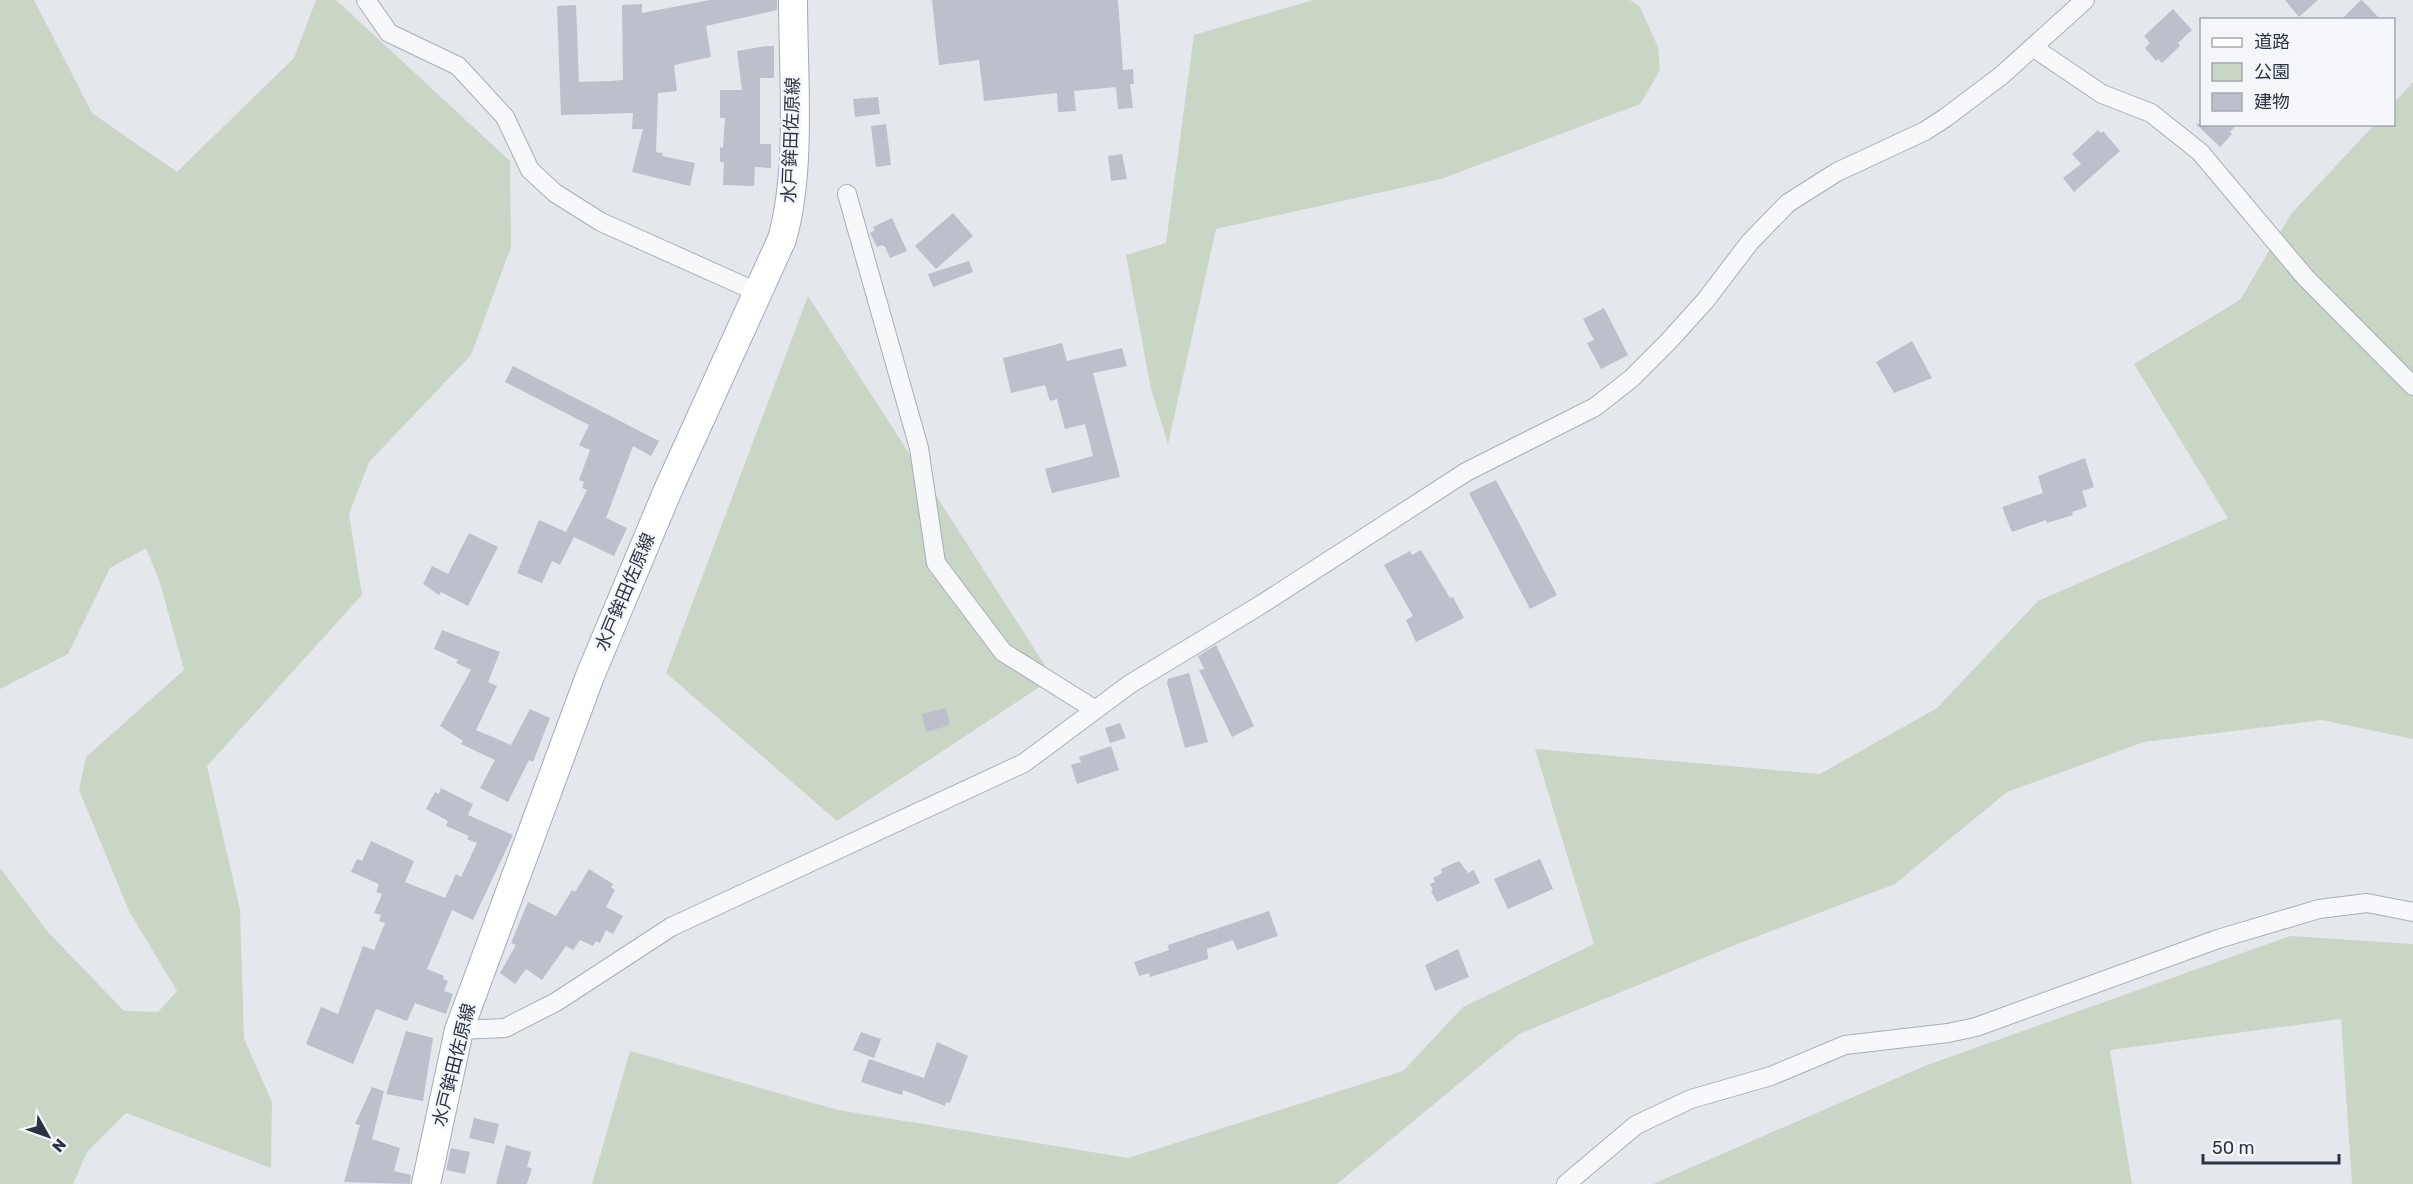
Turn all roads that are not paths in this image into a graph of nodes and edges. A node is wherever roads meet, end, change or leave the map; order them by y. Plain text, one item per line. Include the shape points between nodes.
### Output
1 (366, 0) edge
2 (793, 0) edge
3 (2085, 0) edge
4 (2034, 48) junction
5 (847, 194) dead end
6 (757, 292) junction
7 (2413, 387) edge
8 (1094, 709) junction
9 (2413, 912) edge
10 (459, 1030) junction
11 (426, 1184) edge
12 (1566, 1184) edge

1 - 6 street via 389,33 458,66 505,117 530,170 555,193 601,222
2 - 6 main road, 水戸鉾田佐原線 via 791,207 782,239
3 - 4 street
4 - 7 street via 2102,94 2151,113 2200,152 2304,278
4 - 8 street via 1935,125 1838,172 1788,203 1750,242 1668,343 1595,407 1466,472
5 - 8 street via 919,448 936,563 1003,652
6 - 10 main road, 水戸鉾田佐原線 via 590,676
8 - 10 street via 1024,763 671,927 556,1002 505,1028
9 - 12 street via 2367,903 2319,909 2218,939 1976,1027 1845,1045 1771,1076 1691,1100 1636,1125
10 - 11 main road, 水戸鉾田佐原線

